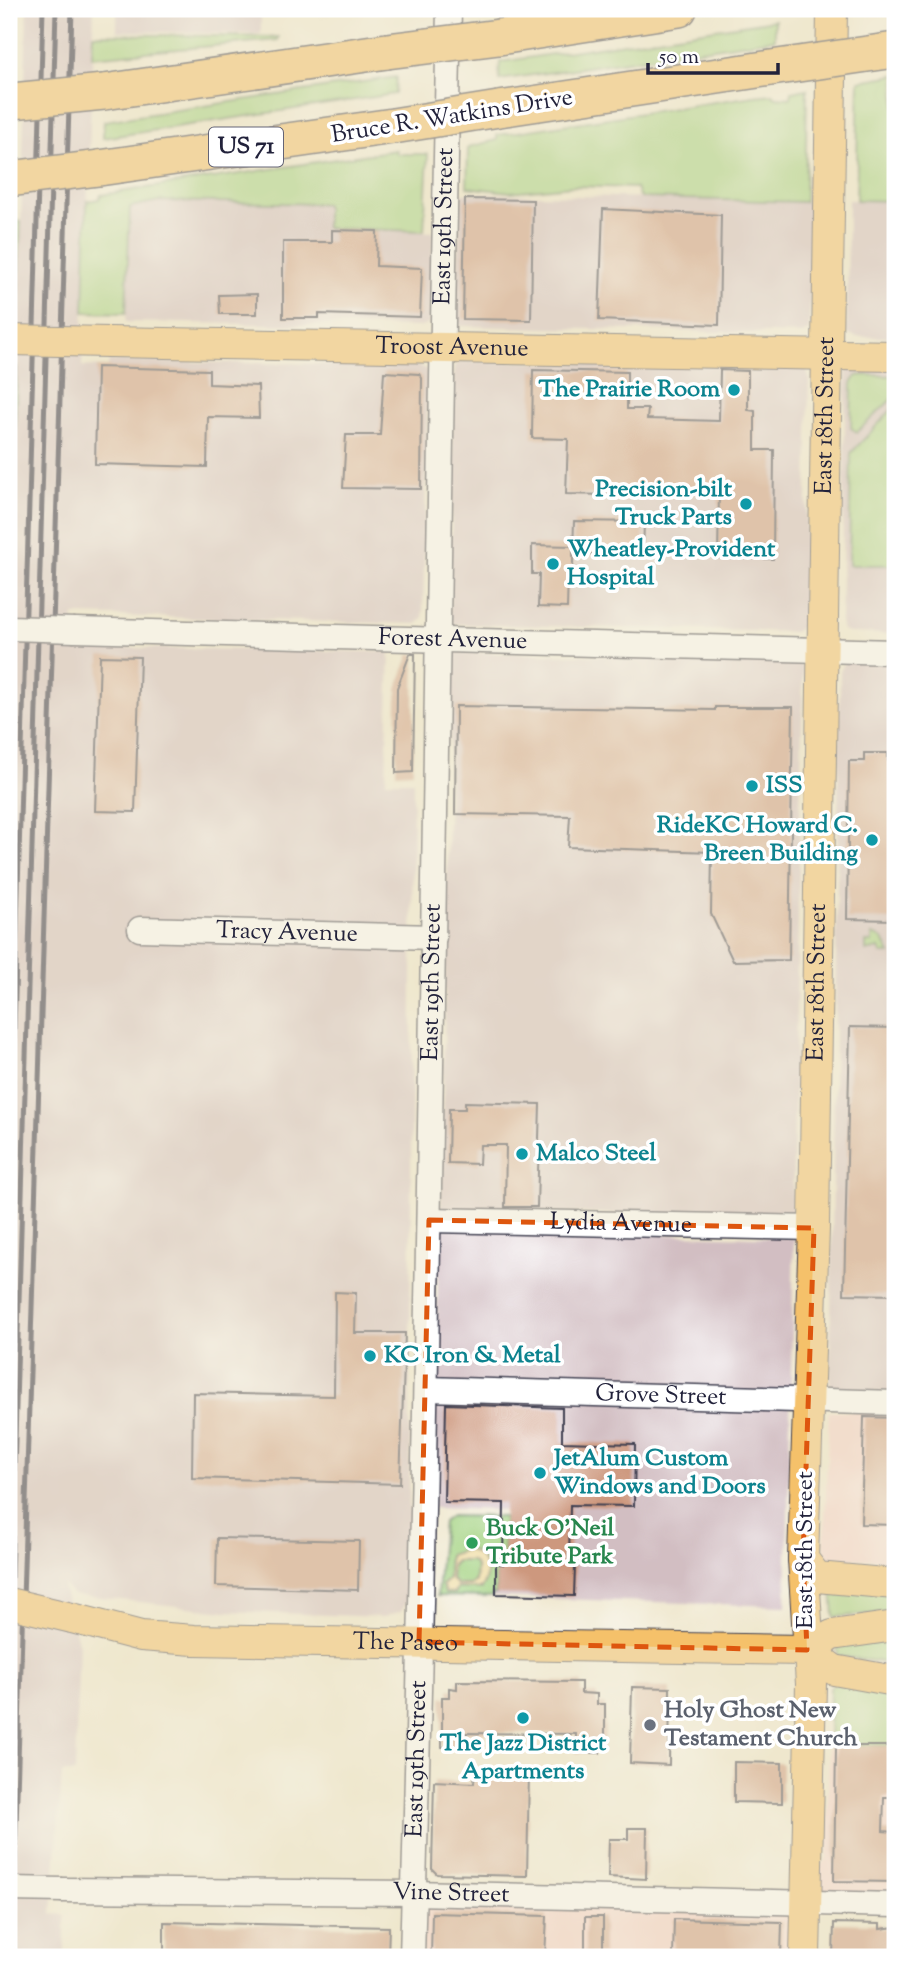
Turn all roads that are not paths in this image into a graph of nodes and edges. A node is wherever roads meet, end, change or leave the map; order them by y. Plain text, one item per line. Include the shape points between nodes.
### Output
1 (449, 9) edge
2 (679, 9) edge
3 (832, 9) edge
4 (895, 50) edge
5 (10, 100) edge
6 (9, 179) edge
7 (9, 340) edge
8 (442, 348) junction
9 (826, 355) junction
10 (895, 356) edge
11 (9, 628) edge
12 (436, 640) junction
13 (822, 651) junction
14 (895, 652) edge
15 (140, 929) dead end
16 (434, 937) junction
17 (429, 1220) junction
18 (814, 1228) junction
19 (427, 1389) junction
20 (807, 1400) junction
21 (895, 1403) edge
22 (803, 1559) junction
23 (895, 1584) edge
24 (9, 1603) edge
25 (895, 1626) edge
26 (419, 1642) junction
27 (807, 1650) junction
28 (895, 1681) edge
29 (9, 1889) edge
30 (413, 1893) junction
31 (806, 1902) junction
32 (895, 1905) edge
33 (412, 1957) edge
34 (805, 1957) edge

1 - 8 street, East 19th Street
2 - 5 highway, bridge via 104,92
3 - 9 main road, East 18th Street
4 - 6 highway, Bruce R. Watkins Drive / US 71, bridge
7 - 8 main road, Troost Avenue, bridge
8 - 9 main road, Troost Avenue
8 - 12 street, East 19th Street
9 - 10 main road, Troost Avenue
9 - 13 main road, East 18th Street
11 - 12 street, Forest Avenue, bridge
12 - 13 street, Forest Avenue
12 - 16 street, East 19th Street
13 - 14 street, Forest Avenue
13 - 18 main road, East 18th Street
15 - 16 street, Tracy Avenue
16 - 17 street, East 19th Street
17 - 18 street, Lydia Avenue
17 - 19 street, East 19th Street
18 - 20 main road, East 18th Street
19 - 20 street, Grove Street
19 - 26 street, East 19th Street
20 - 21 street, Grove Street
20 - 22 main road, East 18th Street
22 - 23 main road via 817,1577
22 - 27 main road, East 18th Street
24 - 26 main road, The Paseo, bridge via 141,1636
25 - 27 main road, The Paseo via 832,1635
26 - 27 main road, The Paseo
26 - 30 street, East 19th Street
27 - 28 main road via 834,1670
27 - 31 main road, East 18th Street via 811,1697
29 - 30 street, Vine Street, bridge
30 - 31 street, Vine Street
30 - 33 street, East 19th Street
31 - 32 street, Vine Street
31 - 34 main road, East 18th Street

